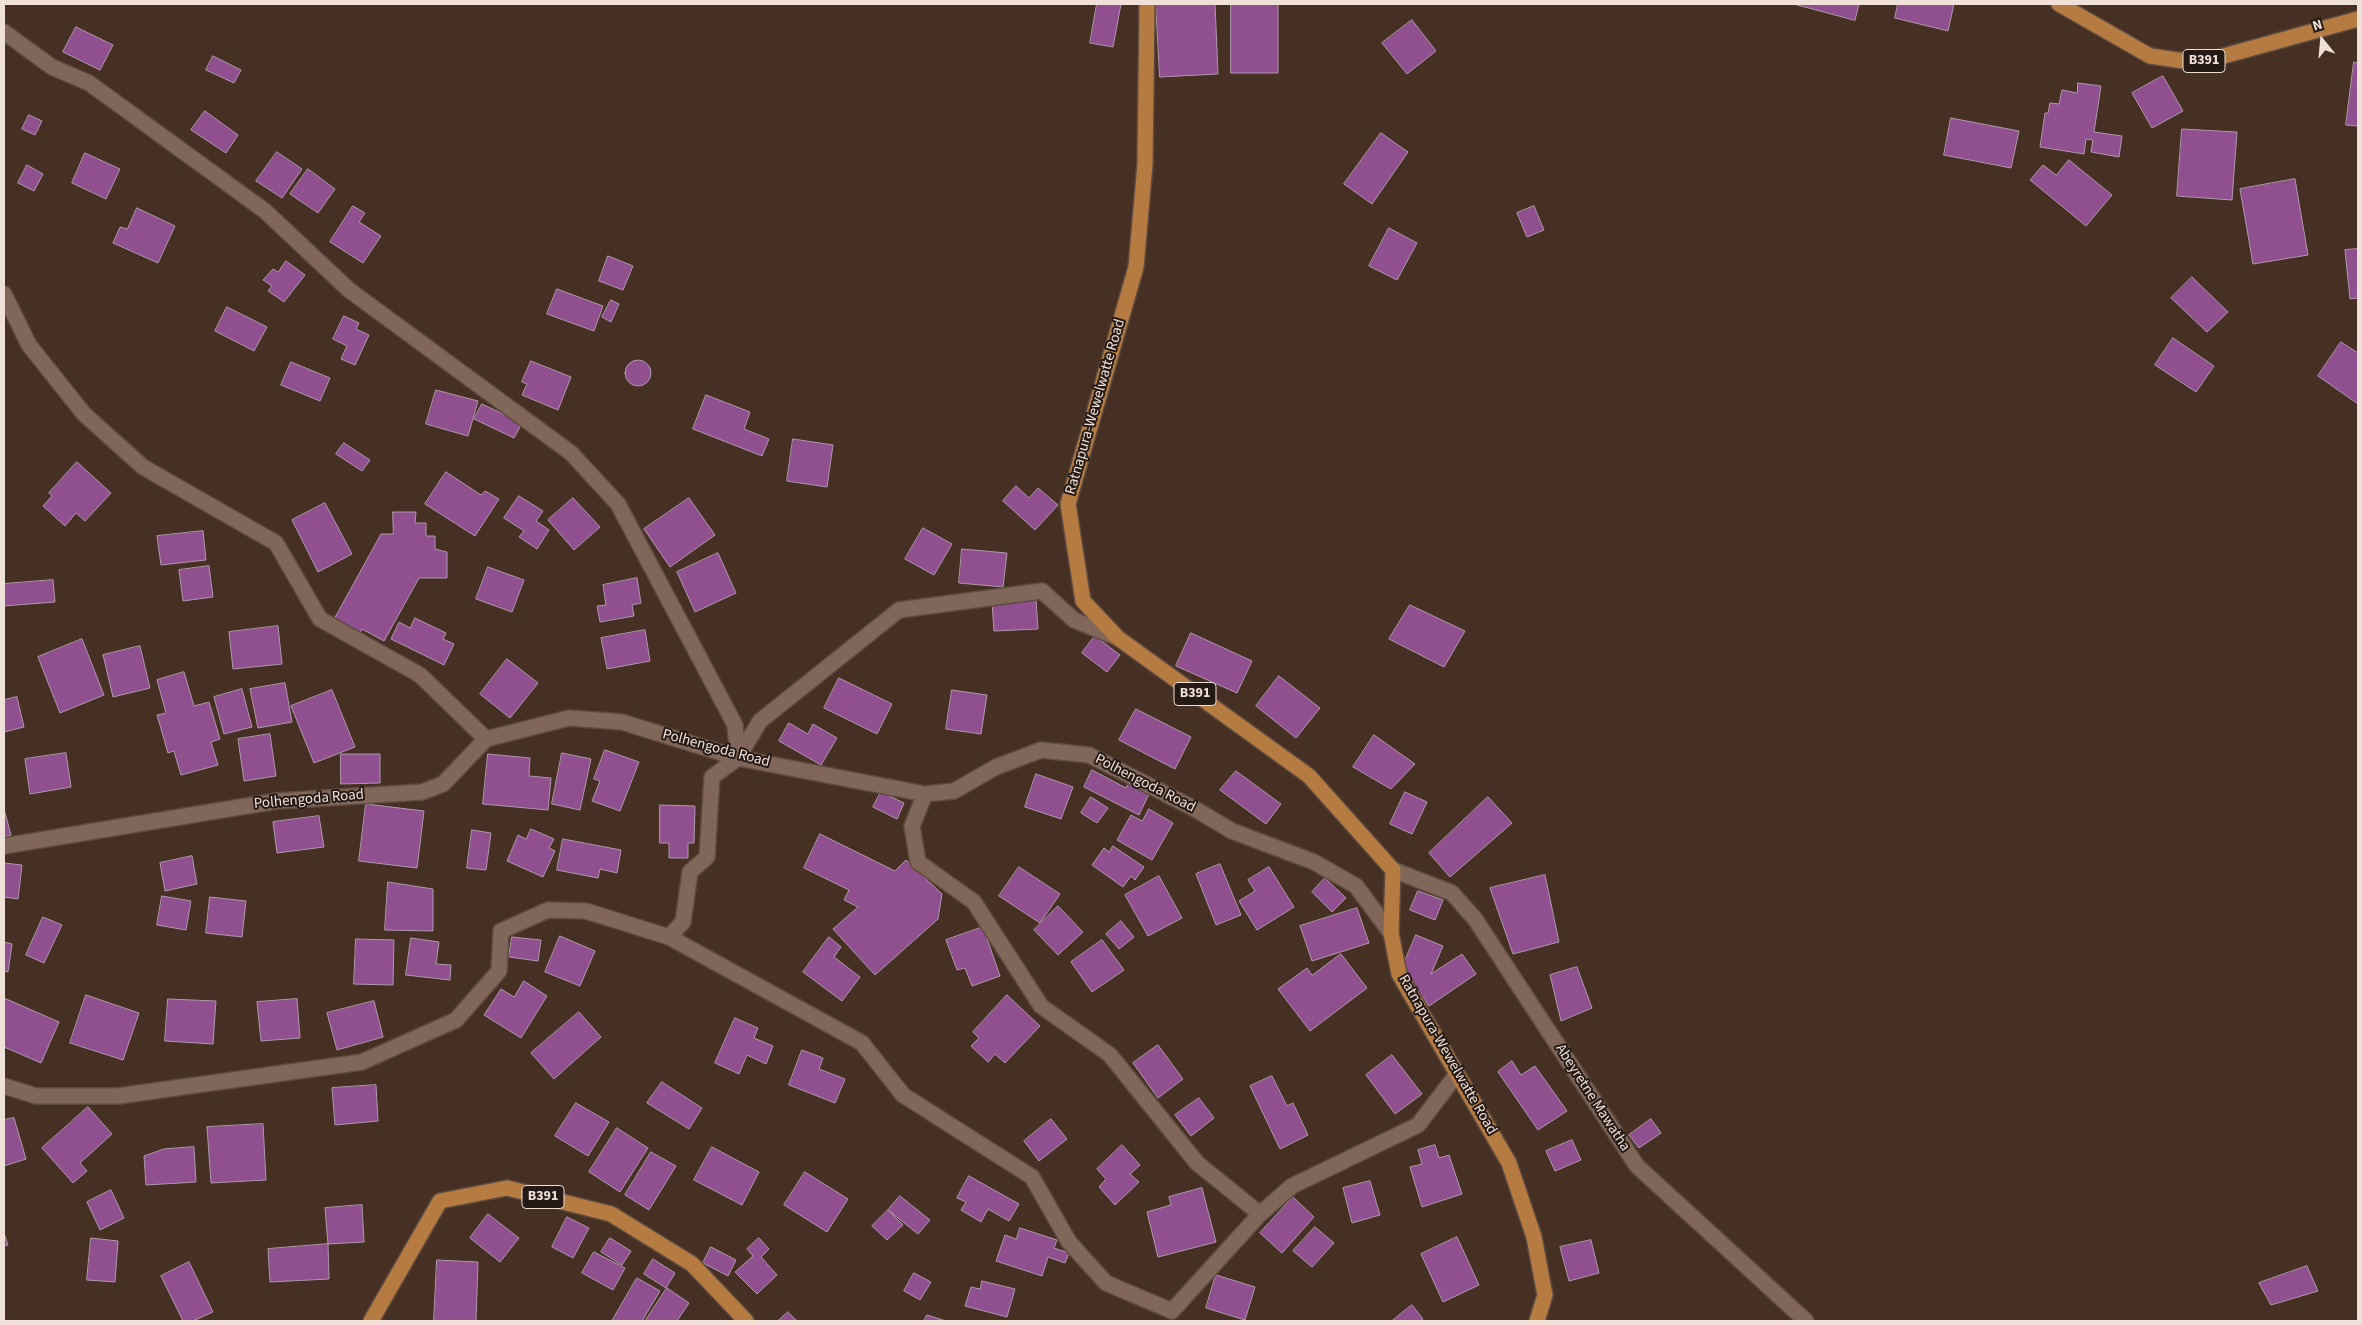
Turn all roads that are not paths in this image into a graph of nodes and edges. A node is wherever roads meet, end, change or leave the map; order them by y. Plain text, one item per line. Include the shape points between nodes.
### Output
1 (1147, 4) edge
2 (2059, 4) edge
3 (2358, 19) edge
4 (4, 32) edge
5 (4, 294) edge
6 (1118, 638) junction
7 (486, 739) junction
8 (738, 758) junction
9 (925, 794) junction
10 (4, 846) edge
11 (1393, 870) junction
12 (1391, 933) junction
13 (669, 937) junction
14 (1457, 1074) junction
15 (4, 1086) edge
16 (1260, 1214) junction
17 (371, 1321) edge
18 (746, 1321) edge
19 (1537, 1321) edge
20 (1806, 1321) edge

1 - 6 main road, Ratnapura-Wewelwatte Road / B391 via 1145,164 1136,266 1068,504 1083,601
2 - 3 main road, B391 via 2150,56 2198,63
4 - 8 street via 52,67 89,83 266,211 349,290 571,453 618,504 735,725
5 - 7 street via 29,345 92,420 143,467 276,543 320,619 420,675
6 - 8 street via 1074,620 1042,591 899,610 760,721
6 - 11 main road, Ratnapura-Wewelwatte Road / B391 via 1309,776
7 - 8 street, Polhengoda Road via 570,718 622,722
7 - 10 street, Polhengoda Road via 443,784 422,792 277,801
8 - 9 street, Polhengoda Road
8 - 13 street via 712,777 707,856 690,872 683,922
9 - 12 street, Polhengoda Road via 954,791 996,767 1041,750 1089,755 1232,831 1314,862 1356,886
9 - 16 street via 912,826 918,862 974,902 1041,1006 1110,1055 1196,1163
11 - 12 main road, Ratnapura-Wewelwatte Road
11 - 20 street, Abeyretne Mawatha via 1452,893 1475,919 1637,1166
12 - 14 main road, Ratnapura-Wewelwatte Road via 1399,974
13 - 15 street via 586,911 548,910 501,931 499,971 456,1020 362,1062 118,1096 36,1096
13 - 16 street via 862,1043 903,1095 1032,1177 1069,1242 1106,1283 1172,1311
14 - 16 street via 1418,1125 1292,1186
14 - 19 main road, Ratnapura-Wewelwatte Road via 1509,1163 1534,1237 1545,1295
17 - 18 main road, B391 via 440,1201 507,1188 610,1214 692,1264

